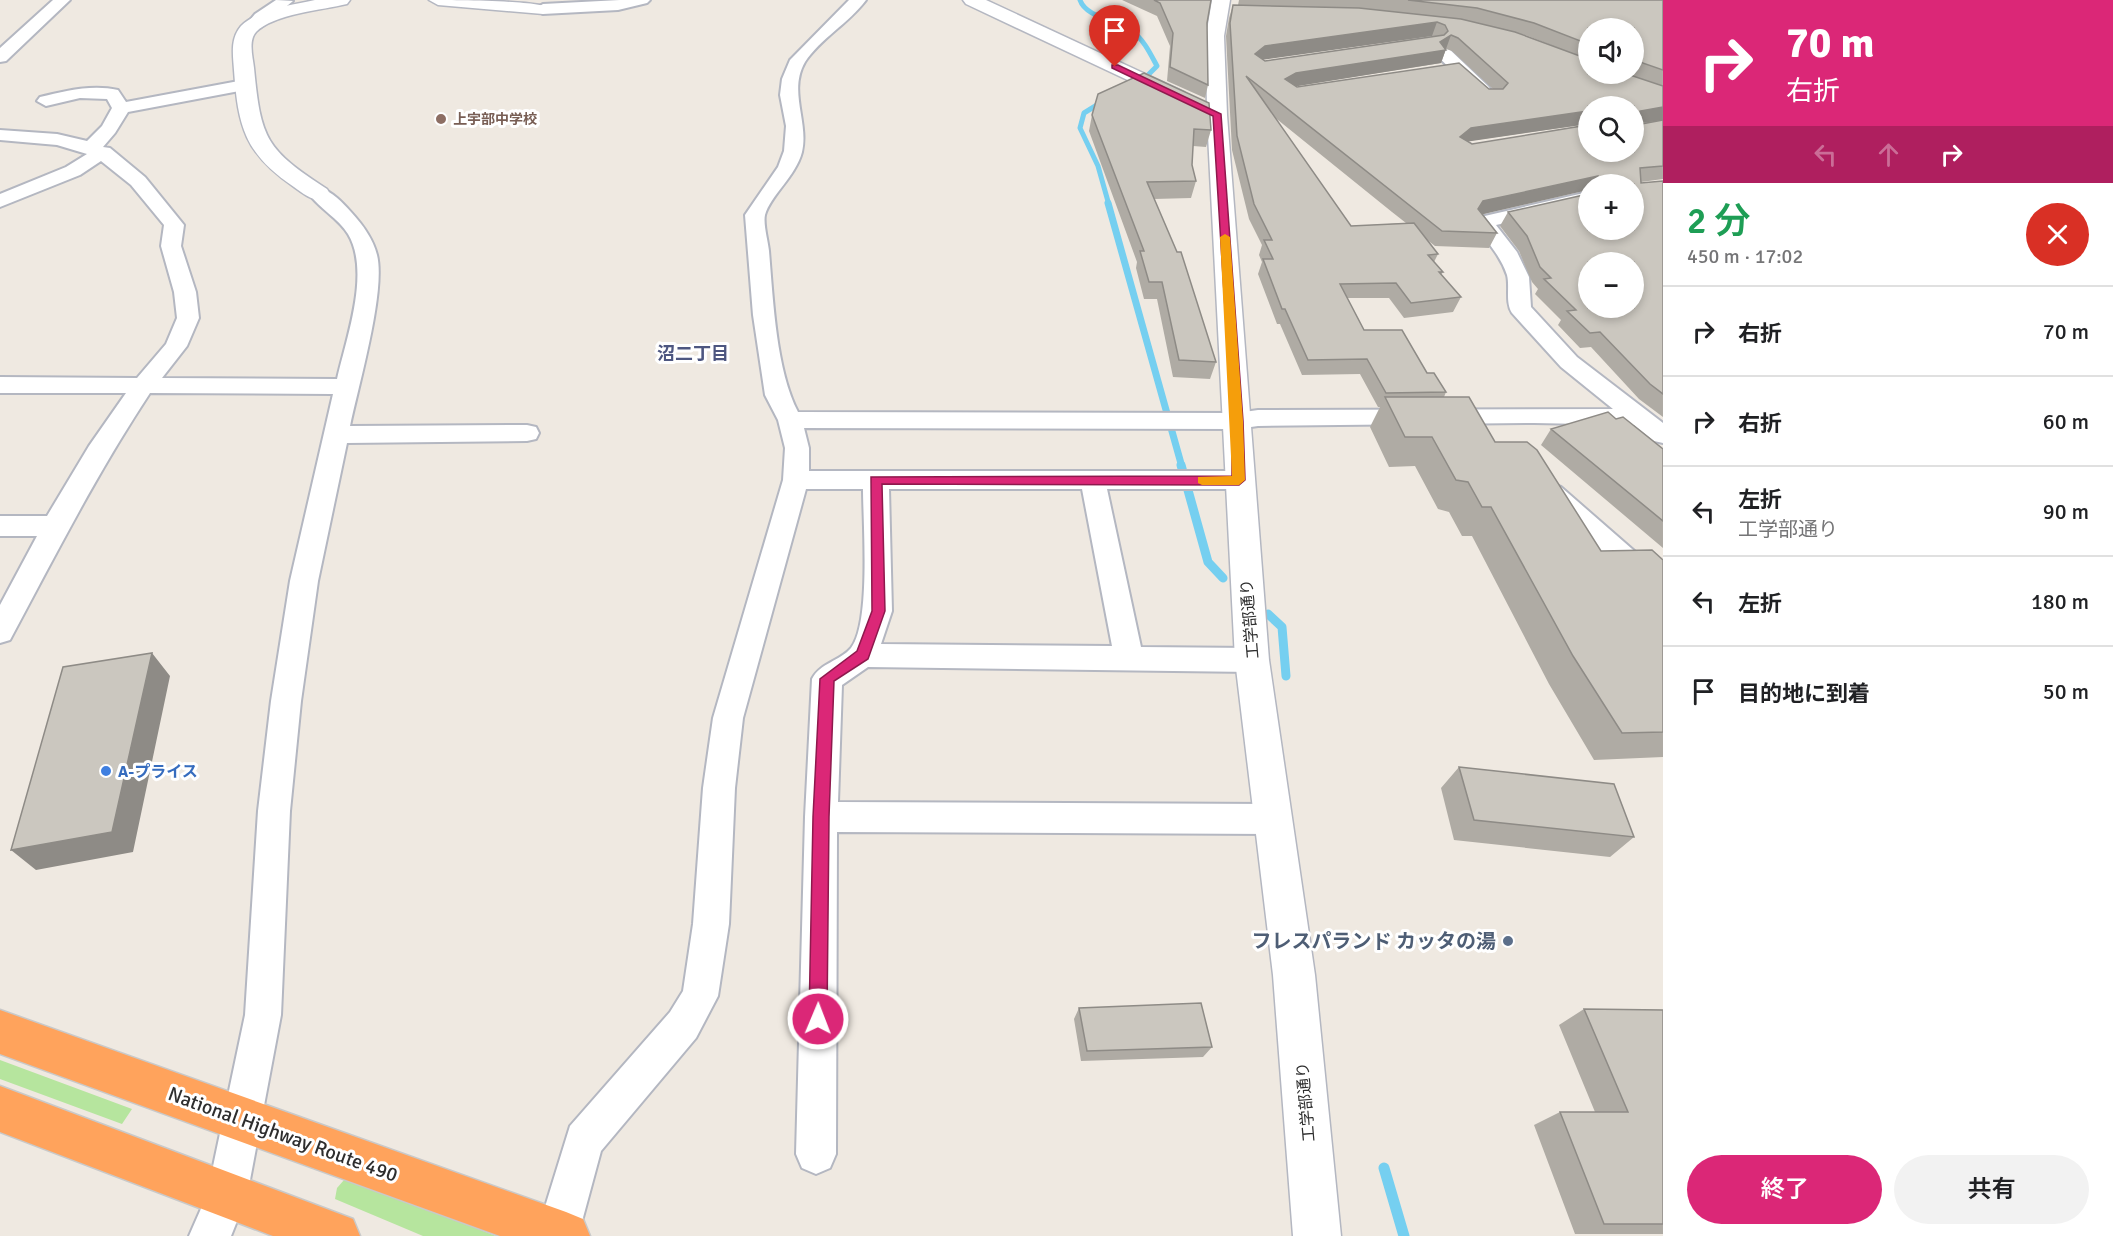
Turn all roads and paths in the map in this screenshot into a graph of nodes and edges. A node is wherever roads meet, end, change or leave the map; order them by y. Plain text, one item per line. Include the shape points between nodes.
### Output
1 (62, 0) edge
2 (340, 0) edge
3 (438, 0) edge
4 (642, 0) edge
5 (858, 0) edge
6 (972, 0) edge
7 (281, 1) edge
8 (316, 5) junction
9 (1220, 6) edge
10 (543, 9) joint
11 (1240, 12) edge
12 (1434, 22) edge
13 (254, 25) junction
14 (1432, 43) junction
15 (1409, 46) edge
16 (0, 57) edge
17 (1458, 68) junction
18 (1434, 71) edge
19 (244, 85) junction
20 (1490, 97) edge
21 (46, 101) dead end
22 (121, 108) junction
23 (1217, 114) junction
24 (0, 135) edge
25 (97, 150) junction
26 (319, 194) joint
27 (1578, 200) edge
28 (0, 201) edge
29 (0, 385) edge
30 (144, 385) junction
31 (347, 387) junction
32 (1465, 416) junction
33 (1639, 417) junction
34 (790, 420) junction
35 (1238, 421) junction
36 (527, 433) dead end
37 (337, 435) junction
38 (1663, 435) edge
39 (1491, 439) edge
40 (1534, 477) edge
41 (796, 480) junction
42 (876, 480) junction
43 (1239, 480) junction
44 (1093, 481) junction
45 (0, 526) edge
46 (55, 526) junction
47 (1663, 592) edge
48 (0, 632) edge
49 (863, 655) junction
50 (1129, 657) junction
51 (1252, 660) junction
52 (821, 817) junction
53 (1273, 819) junction
54 (0, 1032) edge
55 (0, 1109) edge
56 (242, 1119) junction
57 (816, 1154) dead end
58 (219, 1216) edge
59 (560, 1235) edge
60 (336, 1236) edge
61 (1317, 1236) edge

1 - 16 street
2 - 8 street
3 - 10 street
4 - 10 street
5 - 34 street via 798,60 790,79 789,95 795,126 793,151 788,167 755,215 764,315 777,395
6 - 23 street
7 - 8 street
7 - 13 street
8 - 13 street
9 - 11 street
9 - 23 street, 工学部通り via 1215,36
12 - 14 street via 1408,18
13 - 19 street via 244,35 242,46
14 - 15 street
14 - 17 street
17 - 18 street
17 - 20 street
19 - 22 street
19 - 26 street via 255,142 280,168
21 - 22 street via 104,92 112,94
22 - 25 street
23 - 35 street, 工学部通り
24 - 25 street via 50,139
25 - 28 street via 73,171
25 - 30 street via 133,174 174,225 171,246 185,292 188,318 176,346
26 - 31 street via 355,229 368,257 366,299
27 - 33 street via 1483,222 1507,252 1518,277 1520,308 1569,362
29 - 30 street
30 - 31 street
30 - 46 street via 98,452
31 - 37 street
32 - 33 street
32 - 35 street
32 - 39 street
33 - 38 street
34 - 35 street
34 - 41 street via 797,448
35 - 43 street, 工学部通り
36 - 37 street
37 - 56 street via 304,580 287,690 274,811 263,1015
40 - 47 street
41 - 42 street
41 - 59 street via 728,718 719,788 711,924 700,996 683,1025 584,1140
42 - 44 street
42 - 49 street via 878,611
43 - 44 street
43 - 51 street, 工学部通り
44 - 50 street
45 - 46 street
46 - 48 street
49 - 50 street
49 - 52 street via 827,679
50 - 51 street
51 - 53 street, 工学部通り
52 - 53 street
52 - 57 street
53 - 61 street, 工学部通り via 1294,975
54 - 56 highway, National Highway Route 490
55 - 58 highway
56 - 58 street
56 - 59 highway, National Highway Route 490
58 - 60 highway

